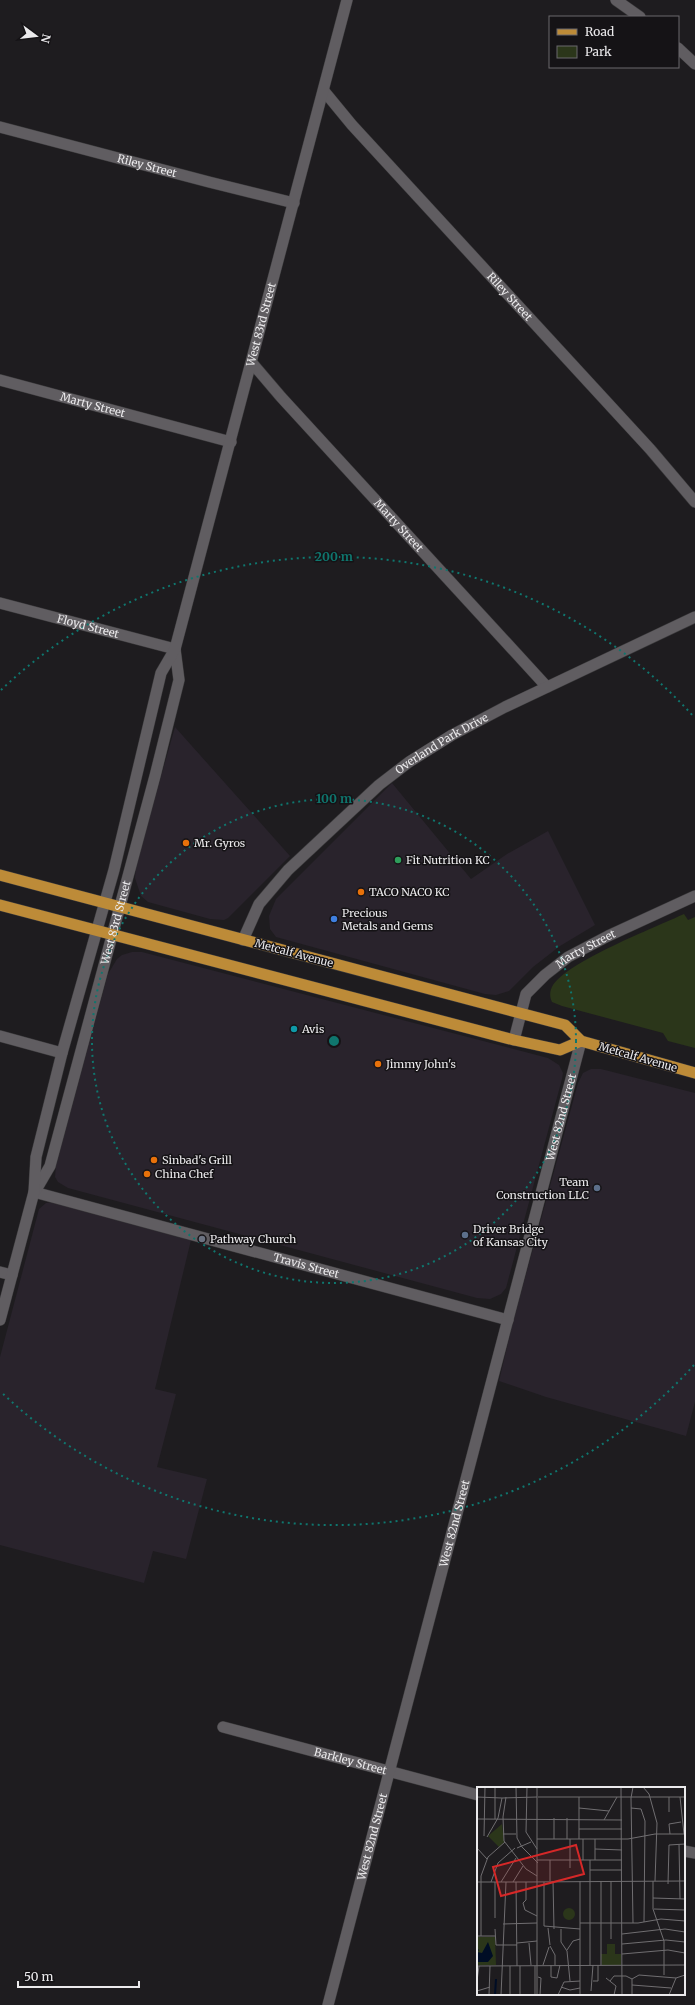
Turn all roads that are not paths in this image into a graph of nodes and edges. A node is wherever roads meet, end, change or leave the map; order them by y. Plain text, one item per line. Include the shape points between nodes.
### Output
1 (347, 0) edge
2 (616, 0) edge
3 (639, 16) edge
4 (679, 49) edge
5 (695, 64) edge
6 (324, 91) junction
7 (0, 127) edge
8 (294, 203) junction
9 (252, 363) junction
10 (0, 380) edge
11 (231, 442) junction
12 (695, 502) edge
13 (0, 602) edge
14 (695, 618) edge
15 (175, 649) junction
16 (547, 687) junction
17 (0, 875) edge
18 (695, 896) edge
19 (104, 902) junction
20 (0, 905) edge
21 (120, 907) junction
22 (98, 931) junction
23 (112, 935) junction
24 (243, 940) junction
25 (522, 1013) junction
26 (0, 1036) edge
27 (514, 1040) junction
28 (581, 1041) junction
29 (62, 1053) junction
30 (695, 1073) edge
31 (34, 1192) junction
32 (0, 1272) edge
33 (12, 1275) junction
34 (0, 1320) edge
35 (508, 1320) junction
36 (223, 1727) dead end
37 (389, 1772) junction
38 (477, 1796) edge
39 (685, 1850) edge
40 (695, 1853) edge
41 (328, 2005) edge

1 - 6 street, West 83rd Street
2 - 3 street
4 - 5 street
6 - 8 street, West 83rd Street
6 - 12 street, Riley Street via 352,125 650,449
7 - 8 street, Riley Street
8 - 9 street, West 83rd Street
9 - 11 street, West 83rd Street
9 - 16 street, Marty Street
10 - 11 street, Marty Street
11 - 15 street, West 83rd Street
13 - 15 street, Floyd Street
14 - 16 street, Overland Park Drive
15 - 19 street, West 83rd Street via 161,673 138,774
15 - 21 street, West 83rd Street via 179,680
16 - 24 street, Overland Park Drive via 452,735 409,762 379,785 272,887 259,904
17 - 19 main road, Metcalf Avenue
18 - 25 street, Marty Street via 568,957 526,994
19 - 21 main road, Metcalf Avenue
19 - 22 street, West 83rd Street
20 - 22 main road
21 - 23 street, West 83rd Street
21 - 24 main road, Metcalf Avenue
22 - 23 main road
22 - 29 street, West 83rd Street
23 - 27 main road
23 - 31 street, West 83rd Street via 50,1166
24 - 25 main road, Metcalf Avenue
25 - 27 street, Marty Street
25 - 28 main road, Metcalf Avenue via 565,1025
26 - 29 street
27 - 28 main road via 560,1050
28 - 30 main road, Metcalf Avenue
28 - 35 street, West 82nd Street
29 - 31 street, West 83rd Street via 36,1157
31 - 33 street, West 83rd Street
31 - 35 street, Travis Street
32 - 33 street
33 - 34 street, West 83rd Street
35 - 37 street, West 82nd Street
36 - 37 street, Barkley Street
37 - 38 street, Barkley Street
37 - 41 street, West 82nd Street
39 - 40 street

